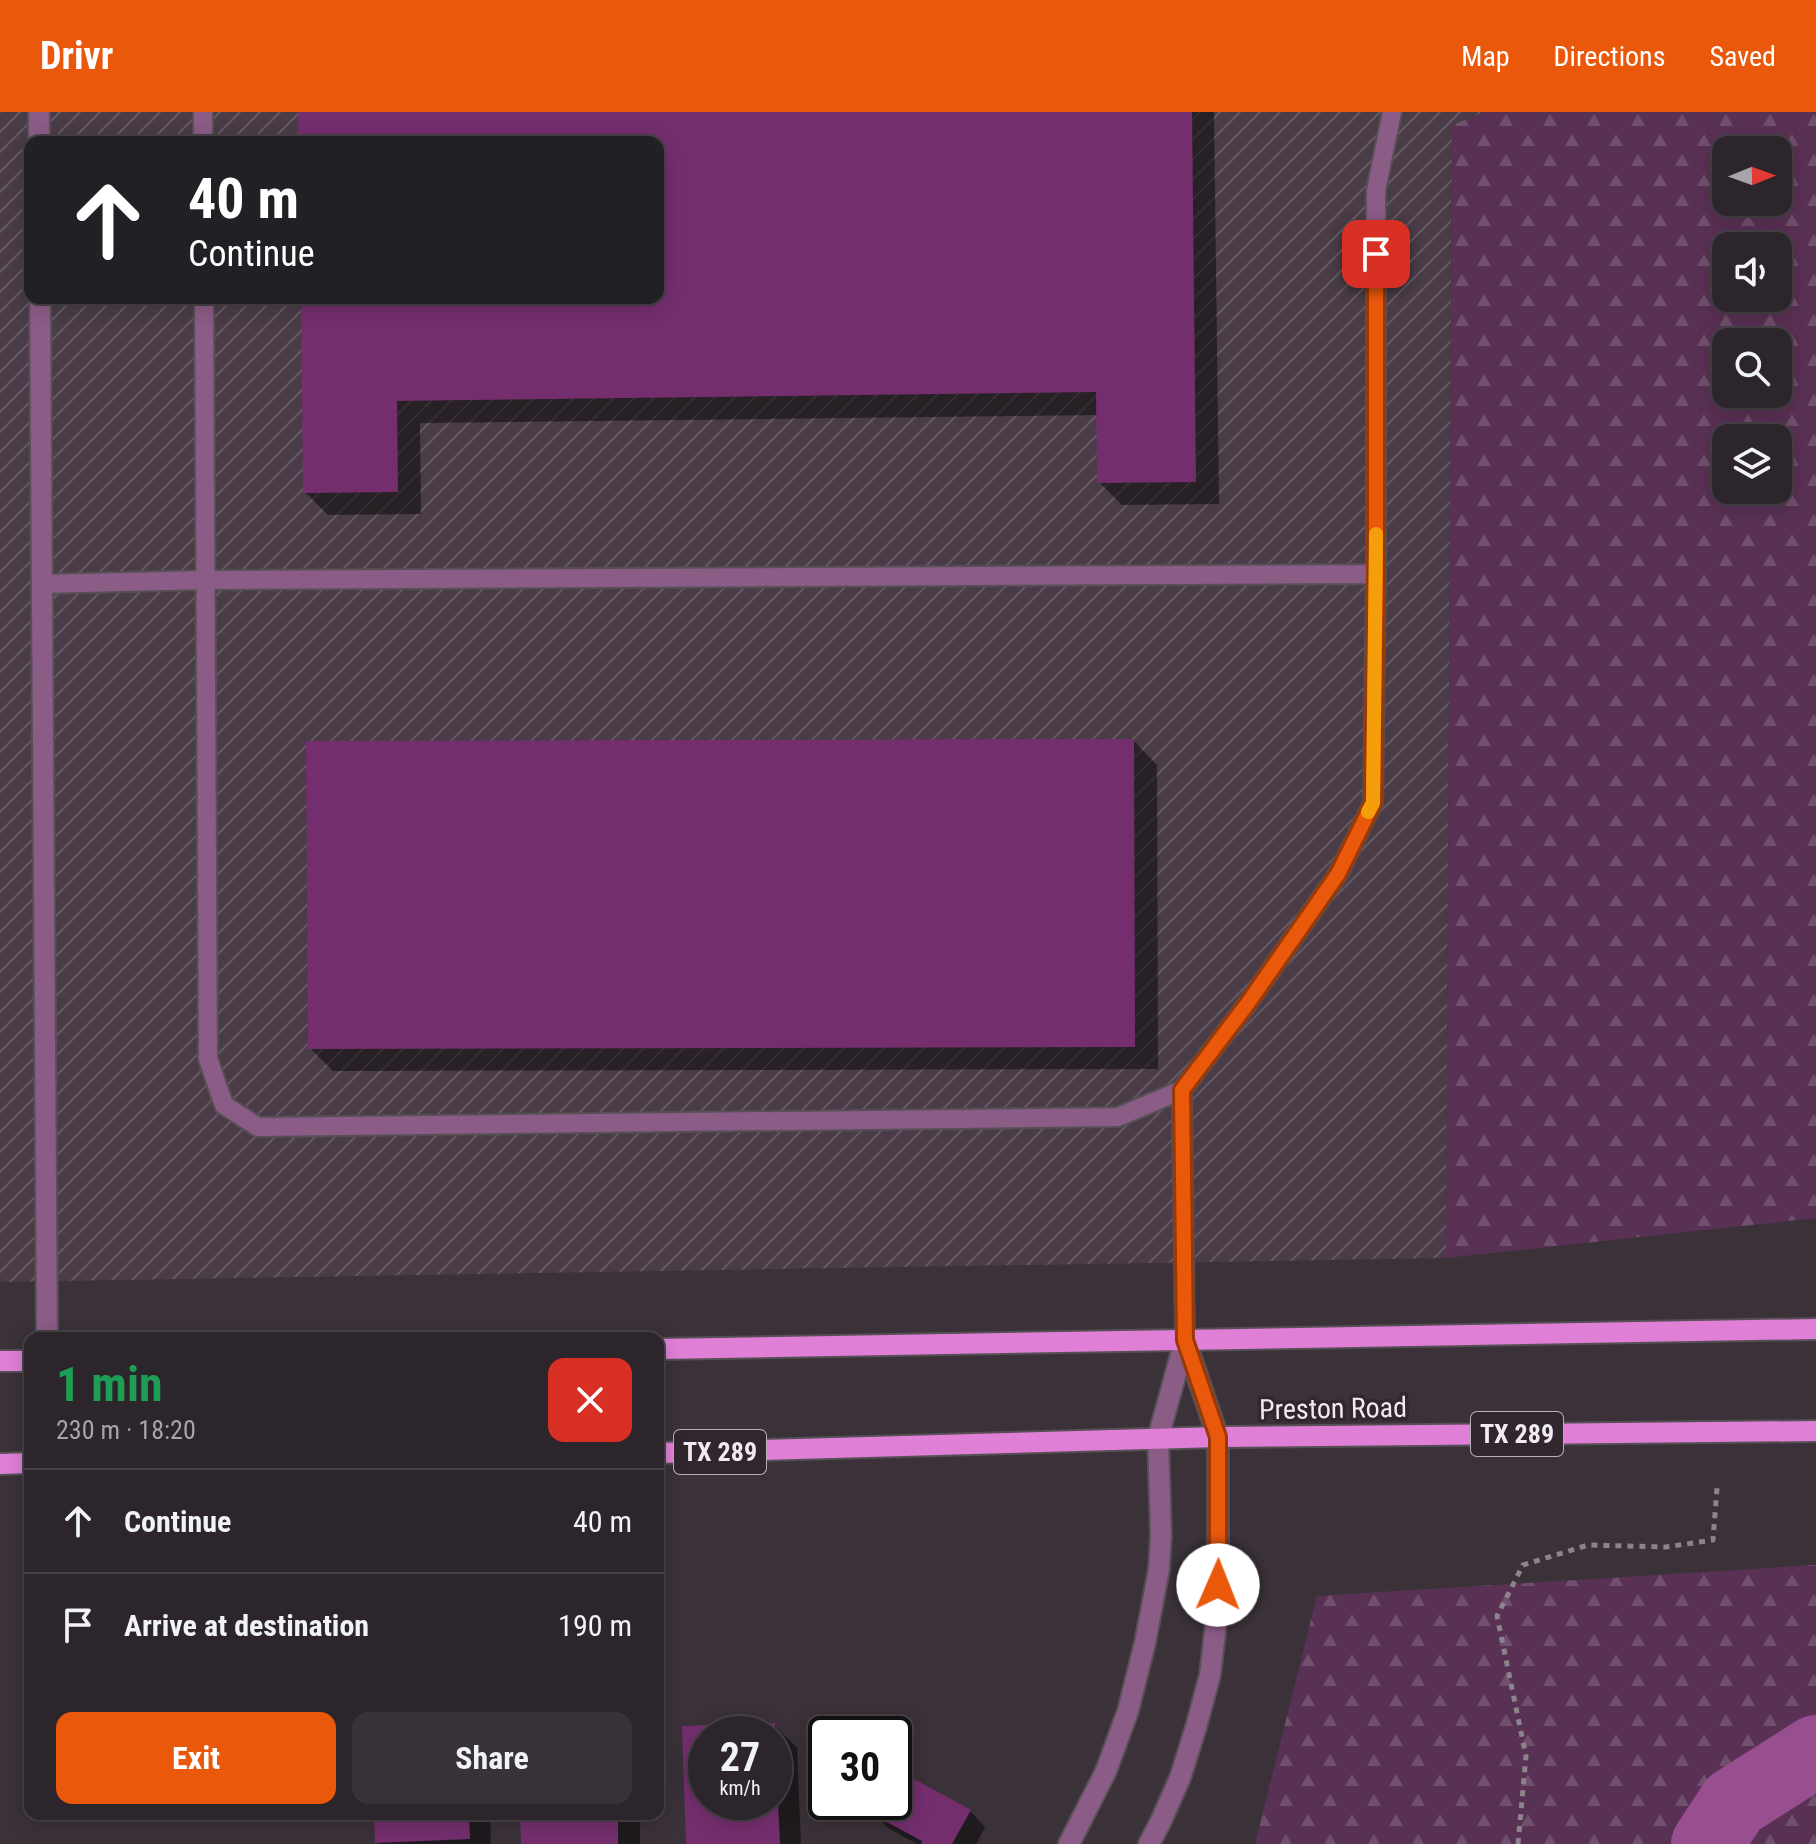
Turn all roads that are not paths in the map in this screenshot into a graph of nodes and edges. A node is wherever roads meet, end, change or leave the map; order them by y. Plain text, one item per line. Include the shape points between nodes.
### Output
1 (39, 112) edge
2 (203, 112) edge
3 (1392, 112) edge
4 (39, 136) edge
5 (203, 136) edge
6 (40, 304) edge
7 (204, 304) edge
8 (1376, 574) junction
9 (206, 580) junction
10 (42, 584) junction
11 (1182, 1090) junction
12 (1816, 1329) edge
13 (47, 1332) edge
14 (1185, 1340) junction
15 (664, 1349) edge
16 (0, 1361) edge
17 (24, 1361) edge
18 (1816, 1431) edge
19 (1218, 1437) junction
20 (1158, 1438) junction
21 (664, 1453) edge
22 (24, 1463) edge
23 (0, 1464) edge
24 (1069, 1844) edge
25 (1149, 1844) edge

1 - 4 street
2 - 5 lane
3 - 8 lane via 1376,190
6 - 10 street
7 - 9 lane
8 - 9 lane
8 - 11 lane via 1373,803 1338,874
9 - 10 lane
9 - 11 lane via 208,1059 224,1105 258,1127 1118,1117
10 - 13 street
11 - 14 lane
12 - 14 main road
14 - 15 main road
14 - 19 street
14 - 20 street
16 - 17 main road
18 - 19 main road, Preston Road / TX 289
19 - 20 main road, Preston Road / TX 289
19 - 25 street via 1218,1585 1210,1675 1180,1778
20 - 21 main road, Preston Road / TX 289
20 - 24 street via 1160,1558 1145,1643 1106,1771
22 - 23 main road

